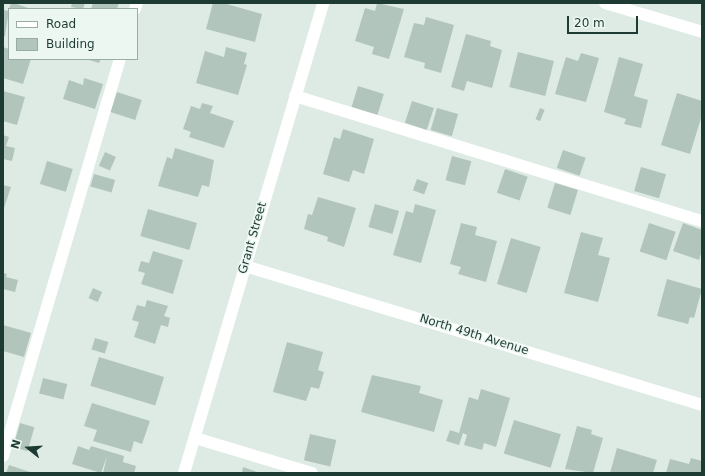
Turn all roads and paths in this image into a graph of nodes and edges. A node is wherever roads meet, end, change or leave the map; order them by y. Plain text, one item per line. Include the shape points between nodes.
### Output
1 (323, 3) edge
2 (605, 3) edge
3 (702, 32) edge
4 (120, 60) edge
5 (295, 96) junction
6 (702, 221) edge
7 (245, 266) junction
8 (702, 405) edge
9 (194, 438) junction
10 (3, 456) edge
11 (184, 473) edge
12 (312, 473) edge

1 - 5 street, Grant Street
2 - 3 street
4 - 10 street
5 - 6 street
5 - 7 street, Grant Street
7 - 8 street, North 49th Avenue
7 - 9 street, Grant Street
9 - 11 street, Grant Street
9 - 12 street

